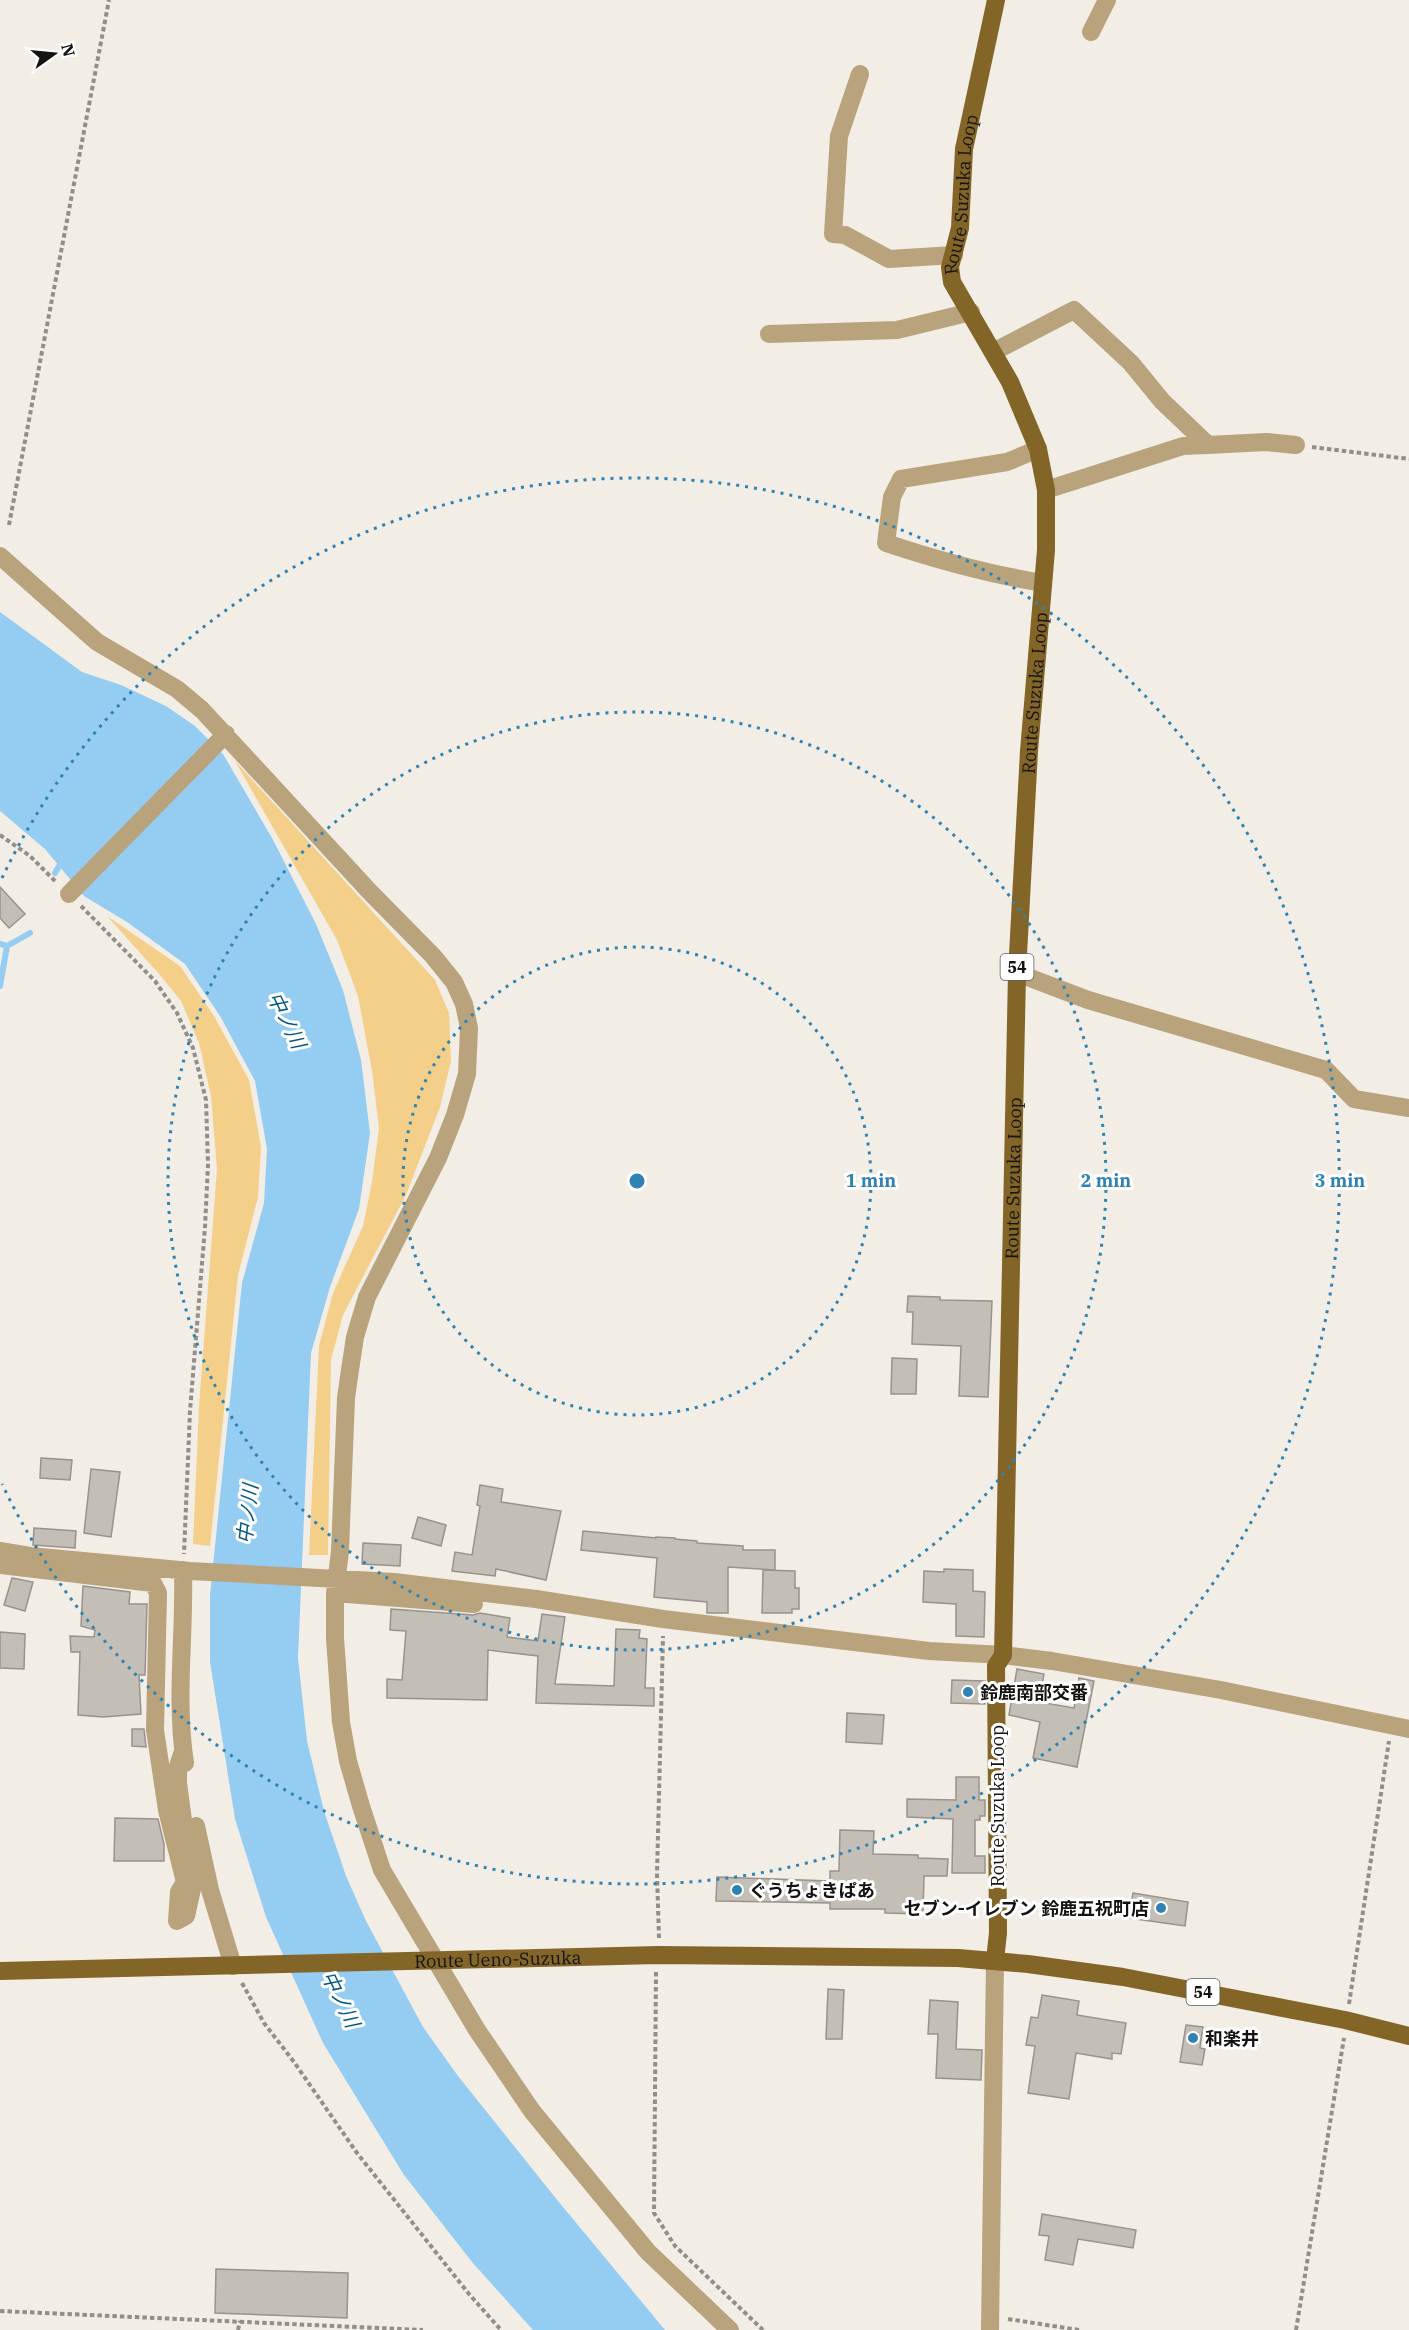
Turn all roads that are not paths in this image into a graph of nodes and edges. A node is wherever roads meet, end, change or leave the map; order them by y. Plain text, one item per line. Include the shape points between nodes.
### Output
1 (996, 0) edge
2 (1107, 0) edge
3 (1091, 32) dead end
4 (860, 74) dead end
5 (954, 255) junction
6 (971, 312) junction
7 (769, 334) dead end
8 (993, 351) junction
9 (1208, 445) junction
10 (1296, 445) road end
11 (1038, 449) junction
12 (1046, 490) junction
13 (0, 556) edge
14 (1043, 583) junction
15 (226, 734) junction
16 (69, 894) road end
17 (1017, 973) junction
18 (1409, 1108) edge
19 (0, 1551) edge
20 (0, 1565) edge
21 (187, 1570) junction
22 (334, 1584) junction
23 (1003, 1655) junction
24 (1400, 1728) edge
25 (183, 1751) junction
26 (995, 1960) junction
27 (431, 1961) junction
28 (233, 1966) junction
29 (0, 1971) edge
30 (1409, 2036) edge
31 (990, 2323) edge
32 (730, 2330) edge

1 - 5 main road, Route Suzuka Loop / 54 via 964,149 960,228
2 - 3 street
4 - 5 street via 839,136 833,234 845,235 889,259
5 - 6 main road, Route Suzuka Loop / 54 via 950,267 952,282
6 - 7 street via 897,330
6 - 8 main road, Route Suzuka Loop / 54
8 - 9 street via 1074,310 1131,363 1162,401
8 - 11 main road, Route Suzuka Loop / 54
9 - 10 street
9 - 12 street via 1183,446
11 - 12 main road, Route Suzuka Loop / 54
11 - 14 street via 1007,462 901,479 892,497 886,543 953,565
12 - 14 main road, Route Suzuka Loop / 54
13 - 15 street via 97,642 177,689
14 - 17 main road, Route Suzuka Loop / 54
15 - 16 street
15 - 22 street via 433,956 454,982 469,1028 466,1074 455,1115 438,1158 367,1297 355,1336 346,1398
17 - 18 street via 1088,1000 1326,1070 1354,1099
17 - 23 main road, Route Suzuka Loop / 54
19 - 21 street
20 - 25 street via 153,1583 158,1593 155,1713 159,1765 185,1882 179,1892 177,1921 186,1916 192,1889 178,1783
21 - 22 street
21 - 25 street via 179,1677
22 - 23 street via 394,1582 929,1651
22 - 27 street via 337,1684 348,1761 382,1870
23 - 24 street via 1221,1690
23 - 26 main road, Route Suzuka Loop / 54 via 996,1666
25 - 28 street via 210,1890
26 - 27 main road, Route Ueno-Suzuka via 658,1955
26 - 30 main road, 54 via 1123,1977
26 - 31 street
27 - 28 main road, Route Ueno-Suzuka
27 - 32 street via 446,1975 477,2030 532,2111 648,2252
28 - 29 main road, Route Ueno-Suzuka

